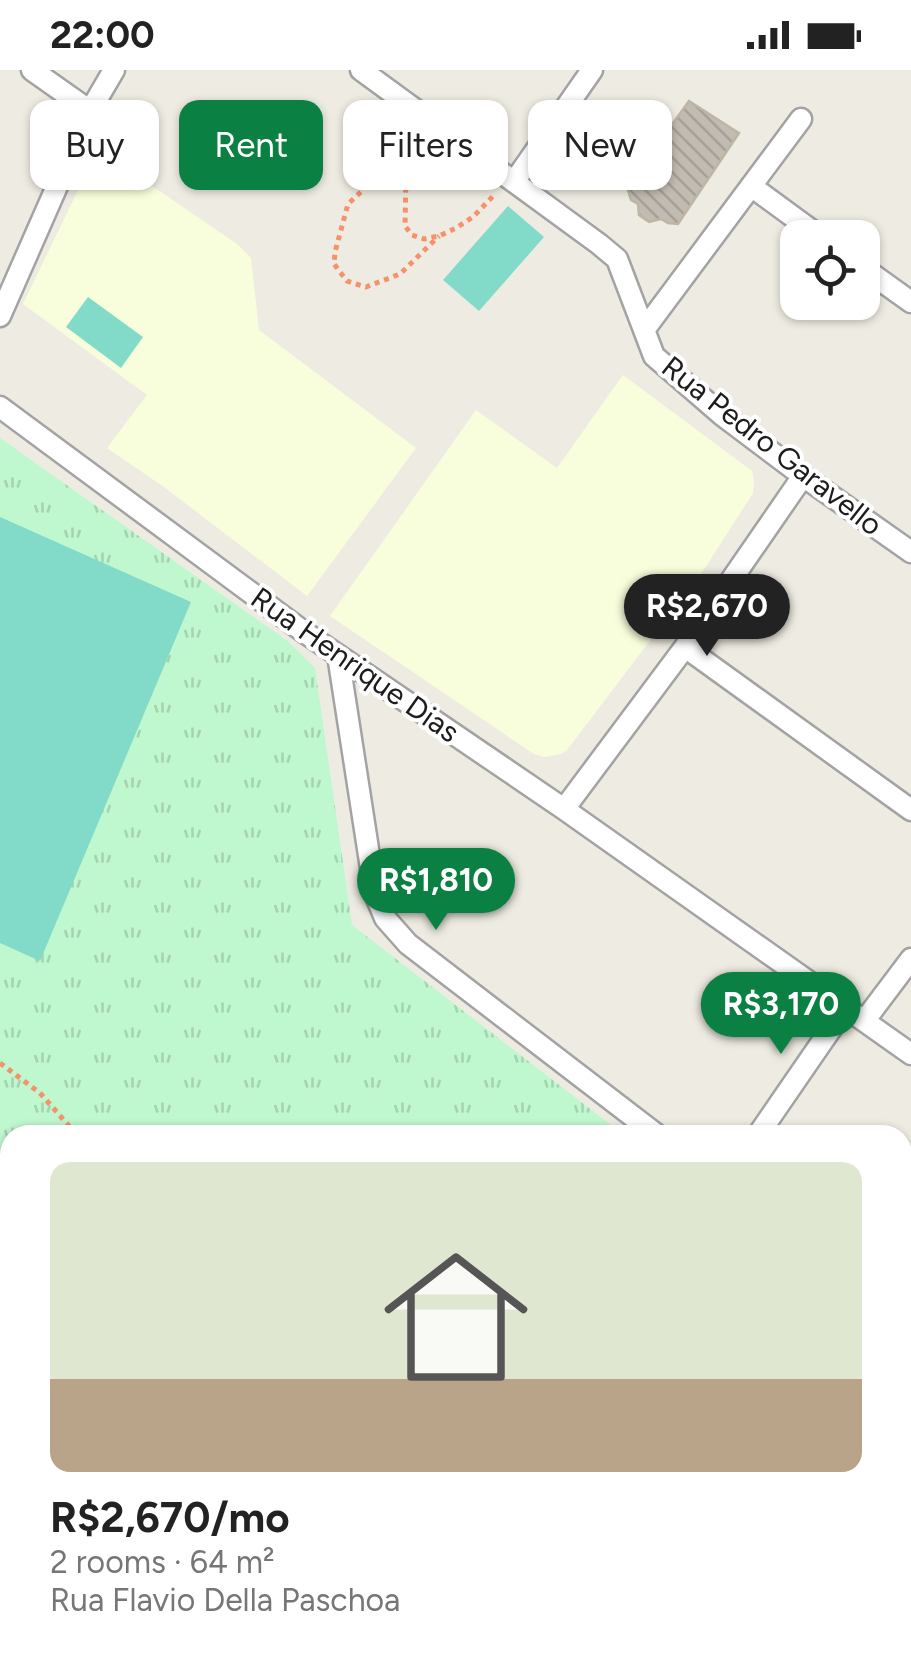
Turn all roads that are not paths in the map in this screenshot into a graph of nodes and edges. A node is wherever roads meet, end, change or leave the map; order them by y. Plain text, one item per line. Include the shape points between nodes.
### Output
1 (32, 70) edge
2 (114, 70) edge
3 (361, 70) edge
4 (592, 70) edge
5 (73, 100) edge
6 (97, 100) edge
7 (801, 119) dead end
8 (511, 180) junction
9 (751, 186) junction
10 (56, 190) edge
11 (797, 220) edge
12 (880, 280) edge
13 (911, 302) edge
14 (0, 316) edge
15 (644, 330) junction
16 (0, 407) edge
17 (803, 476) junction
18 (911, 552) edge
19 (685, 647) junction
20 (338, 655) junction
21 (564, 809) junction
22 (911, 810) edge
23 (911, 959) edge
24 (846, 1006) junction
25 (865, 1020) junction
26 (911, 1054) edge
27 (645, 1125) edge
28 (765, 1125) edge

1 - 5 street
2 - 6 street
3 - 8 street, Rua Pedro Garavello
4 - 8 street
7 - 9 street
8 - 15 street, Rua Pedro Garavello via 617,260
9 - 11 street
9 - 15 street
10 - 14 street
12 - 13 street
15 - 17 street, Rua Pedro Garavello via 654,356
16 - 20 street, Rua Henrique Dias
17 - 18 street, Rua Pedro Garavello
17 - 19 street
19 - 21 street
19 - 22 street
20 - 21 street, Rua Henrique Dias
20 - 27 street via 375,894 385,918 408,944
21 - 24 street, Rua Henrique Dias
23 - 25 street
24 - 25 street, Rua Henrique Dias
24 - 28 street
25 - 26 street, Rua Henrique Dias

